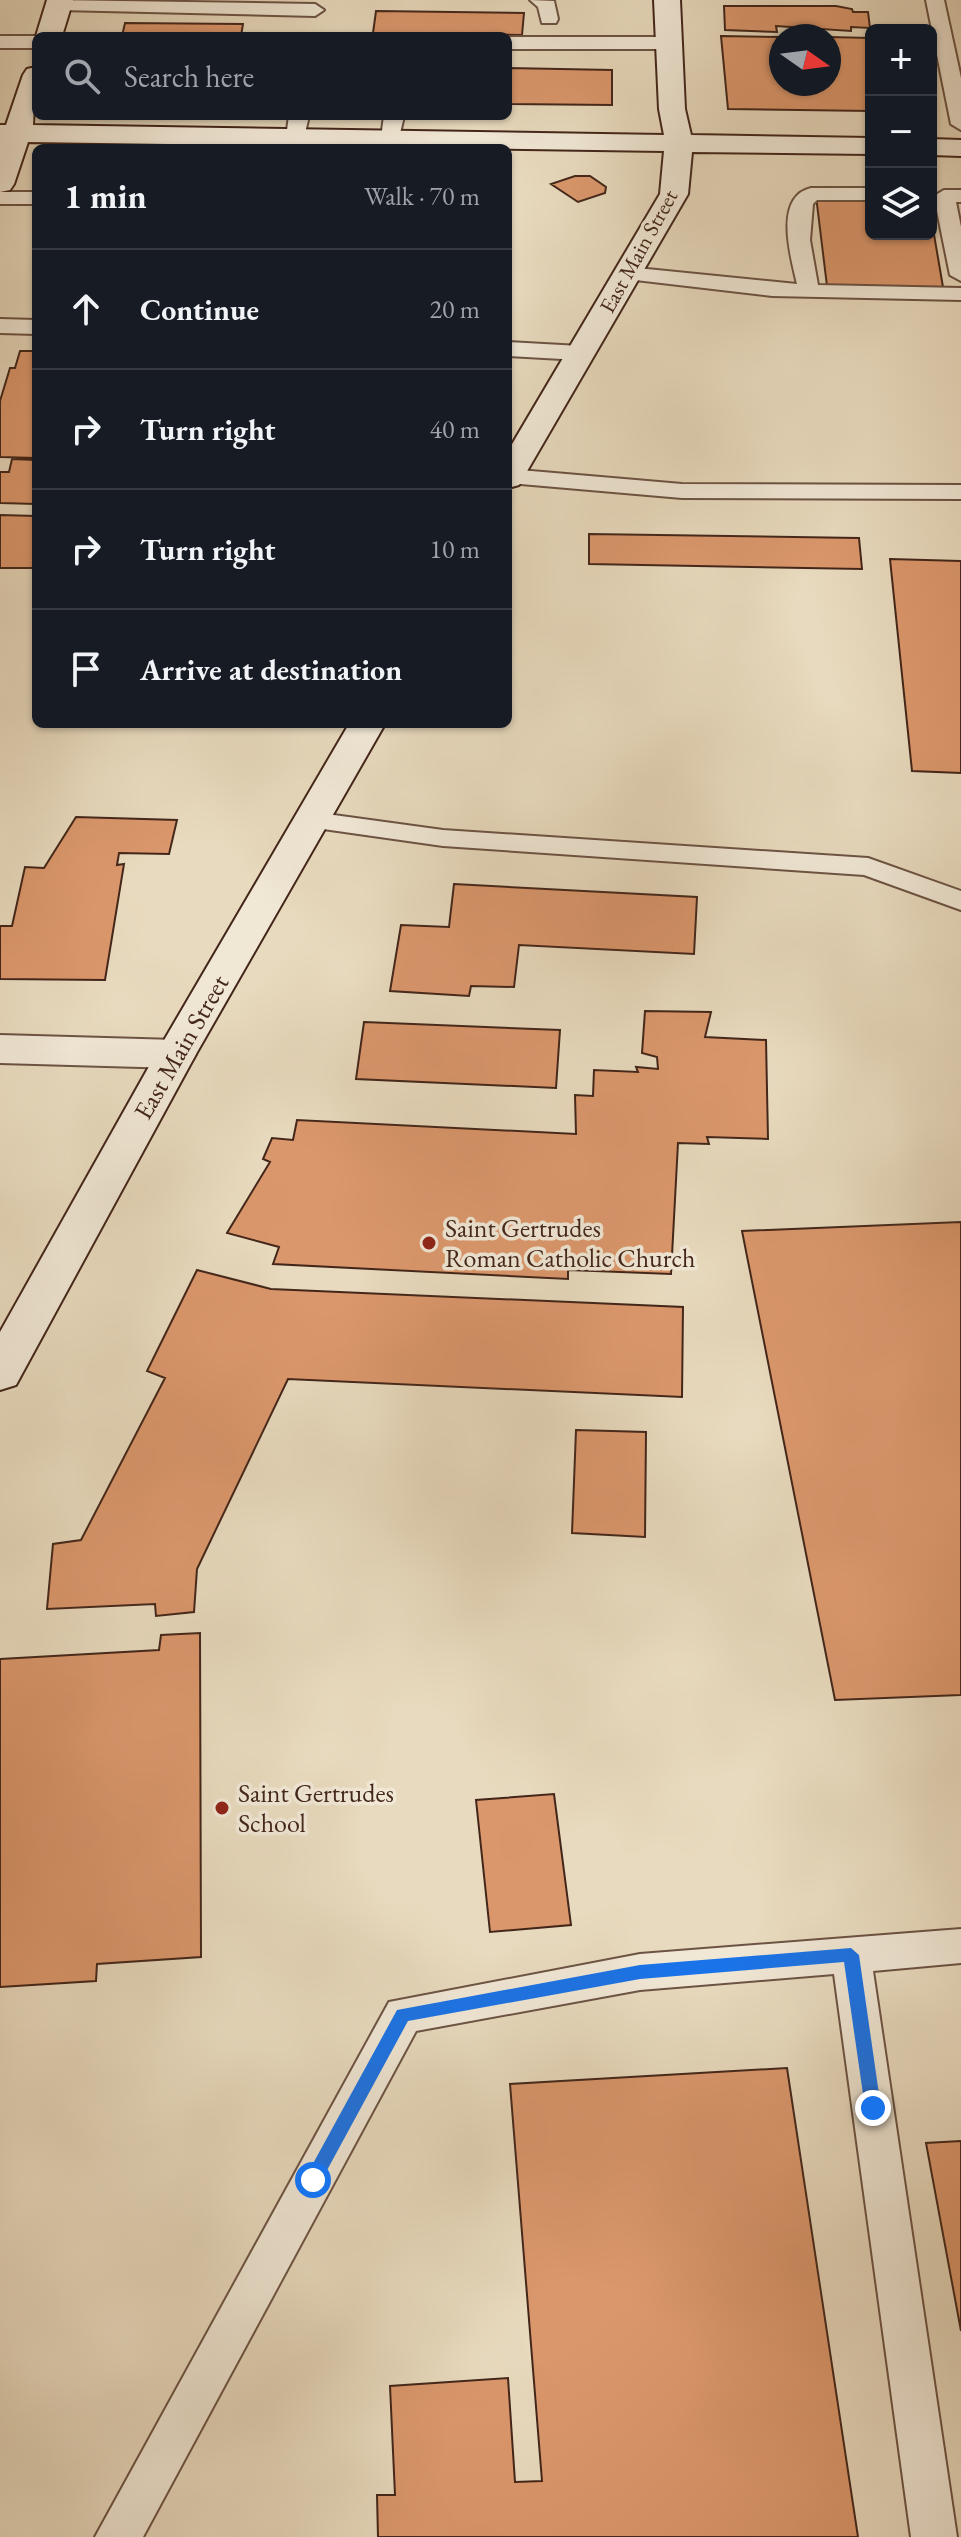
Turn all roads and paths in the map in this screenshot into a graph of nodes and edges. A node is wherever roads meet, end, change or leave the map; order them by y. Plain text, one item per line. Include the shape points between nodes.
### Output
1 (539, 0) edge
2 (667, 0) edge
3 (935, 0) edge
4 (60, 2) edge
5 (316, 5) edge
6 (549, 19) dead end
7 (50, 32) edge
8 (312, 32) edge
9 (0, 42) edge
10 (32, 42) edge
11 (512, 43) edge
12 (669, 43) junction
13 (32, 83) edge
14 (961, 124) edge
15 (298, 126) edge
16 (393, 127) edge
17 (8, 133) edge
18 (265, 142) edge
19 (679, 142) junction
20 (865, 146) edge
21 (937, 147) edge
22 (961, 148) edge
23 (0, 184) edge
24 (865, 194) edge
25 (0, 198) edge
26 (32, 198) edge
27 (943, 204) edge
28 (953, 270) edge
29 (627, 273) junction
30 (809, 292) junction
31 (961, 294) edge
32 (0, 326) edge
33 (32, 327) edge
34 (512, 349) edge
35 (580, 353) junction
36 (512, 470) edge
37 (512, 477) edge
38 (961, 492) edge
39 (365, 728) edge
40 (312, 820) junction
41 (961, 901) edge
42 (0, 1049) edge
43 (176, 1054) junction
44 (0, 1373) edge
45 (961, 1946) edge
46 (851, 1955) junction
47 (118, 2537) edge
48 (934, 2537) edge

1 - 6 lane via 547,5
2 - 12 main road, East Main Street
3 - 14 lane
4 - 5 lane
4 - 7 main road
5 - 8 lane
9 - 10 lane
11 - 12 lane
12 - 19 main road, East Main Street
13 - 17 main road
15 - 16 main road
15 - 18 main road
16 - 19 main road
17 - 18 main road
17 - 23 main road
19 - 20 main road
19 - 29 main road, East Main Street via 674,194
21 - 22 main road
24 - 30 lane via 811,194 803,199 815,266
25 - 26 lane
27 - 28 lane
29 - 30 lane
29 - 35 main road, East Main Street
30 - 31 lane
32 - 33 lane
34 - 35 lane
35 - 36 main road, East Main Street
37 - 38 lane via 682,491
39 - 40 main road, East Main Street
40 - 41 lane via 443,838 868,867
40 - 43 main road, East Main Street
42 - 43 main road
43 - 44 main road, East Main Street
45 - 46 lane
46 - 47 lane via 640,1972 403,2015
46 - 48 lane

